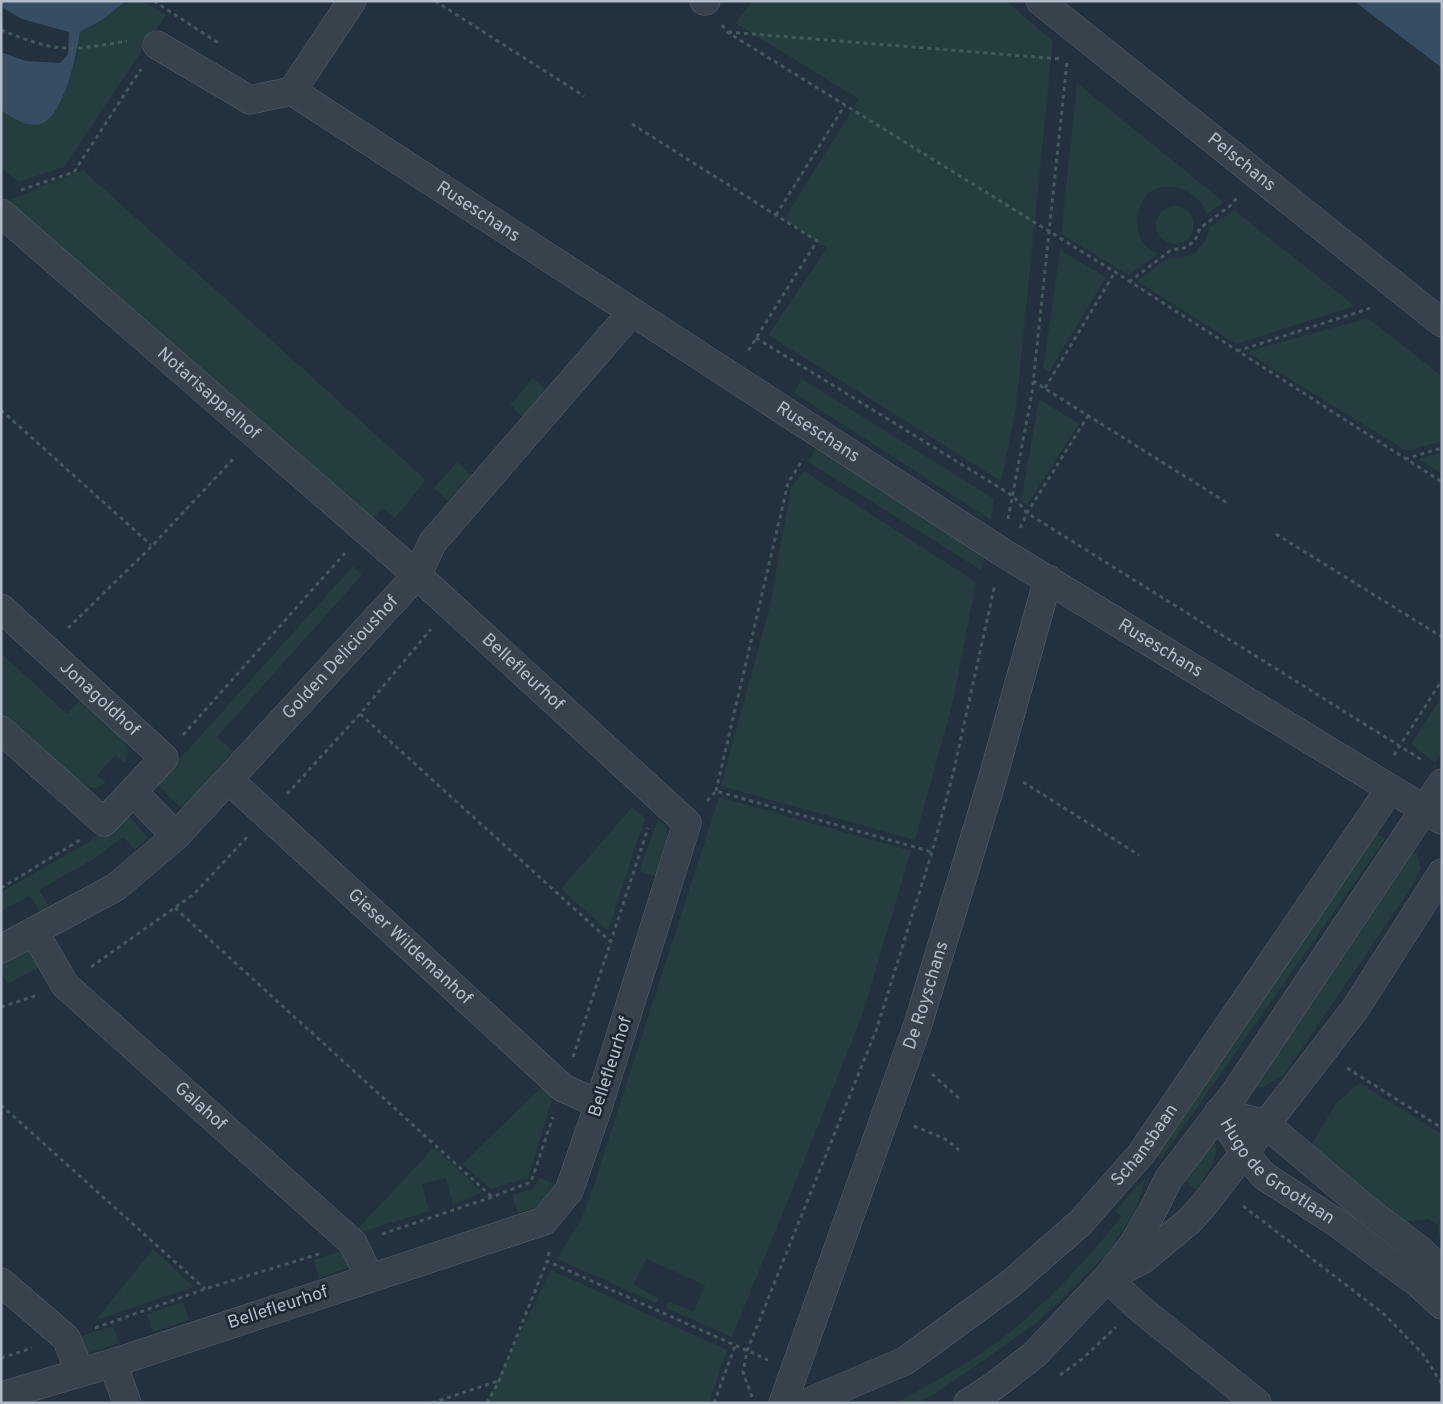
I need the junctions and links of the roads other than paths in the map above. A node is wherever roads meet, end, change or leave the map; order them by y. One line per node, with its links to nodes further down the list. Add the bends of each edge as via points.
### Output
1 (352, 1): 4 (street)
2 (1040, 1): 7 (street, Pelschans)
3 (157, 45): 4 (street, via 250,100)
4 (292, 91): 6 (street, Ruseschans)
5 (1, 213): 8 (street, Notarisappelhof)
6 (632, 312): 8 (street, Golden Delicioushof, via 433,542); 9 (street, Ruseschans)
7 (1442, 323)
8 (417, 574): 12 (street, Golden Delicioushof); 21 (street, Bellefleurhof, via 688,823)
9 (1048, 579): 14 (street, Ruseschans); 34 (street, De Royschans, via 993,777 918,1024)
10 (1, 608): 15 (street, Jonagoldhof, via 164,758)
11 (1, 730): 15 (street, via 104,822)
12 (228, 780): 17 (street, Golden Delicioushof); 21 (street, Gieser Wildemanhof, via 563,1088)
13 (1442, 784): 16 (street)
14 (1390, 790): 16 (street, Ruseschans); 35 (street, Schansbaan, via 1141,1154 1080,1223 1009,1285 905,1361)
15 (133, 792): 17 (street)
16 (1433, 815): 22 (street)
17 (176, 836): 19 (street, Golden Delicioushof, via 116,887)
18 (1442, 873): 23 (street, via 1355,1009)
19 (34, 931): 20 (street, Golden Delicioushof); 26 (street, Galahof, via 65,985 353,1243)
20 (1, 949)
21 (599, 1104): 26 (street, Bellefleurhof, via 570,1191 544,1221)
22 (1219, 1112): 23 (street, Hugo de Grootlaan); 24 (street, Hugo de Grootlaan); 27 (street, via 1169,1178 1134,1243)
23 (1266, 1124): 24 (street); 25 (street, Hugo de Grootlaan, via 1367,1210 1420,1250)
24 (1244, 1153): 27 (street, via 1188,1222 1142,1260); 29 (street, Hugo de Grootlaan, via 1264,1176 1337,1223)
25 (1442, 1272)
26 (370, 1278): 30 (street, Bellefleurhof)
27 (1107, 1278): 36 (street, via 1034,1355); 37 (street, via 1138,1307)
28 (1, 1282): 31 (street, via 66,1338)
29 (1442, 1305)
30 (113, 1363): 31 (street, Bellefleurhof); 33 (street)
31 (80, 1372): 32 (street, Bellefleurhof)
32 (1, 1396)
33 (127, 1403)
34 (783, 1403)
35 (806, 1403)
36 (968, 1403)
37 (1258, 1403)

